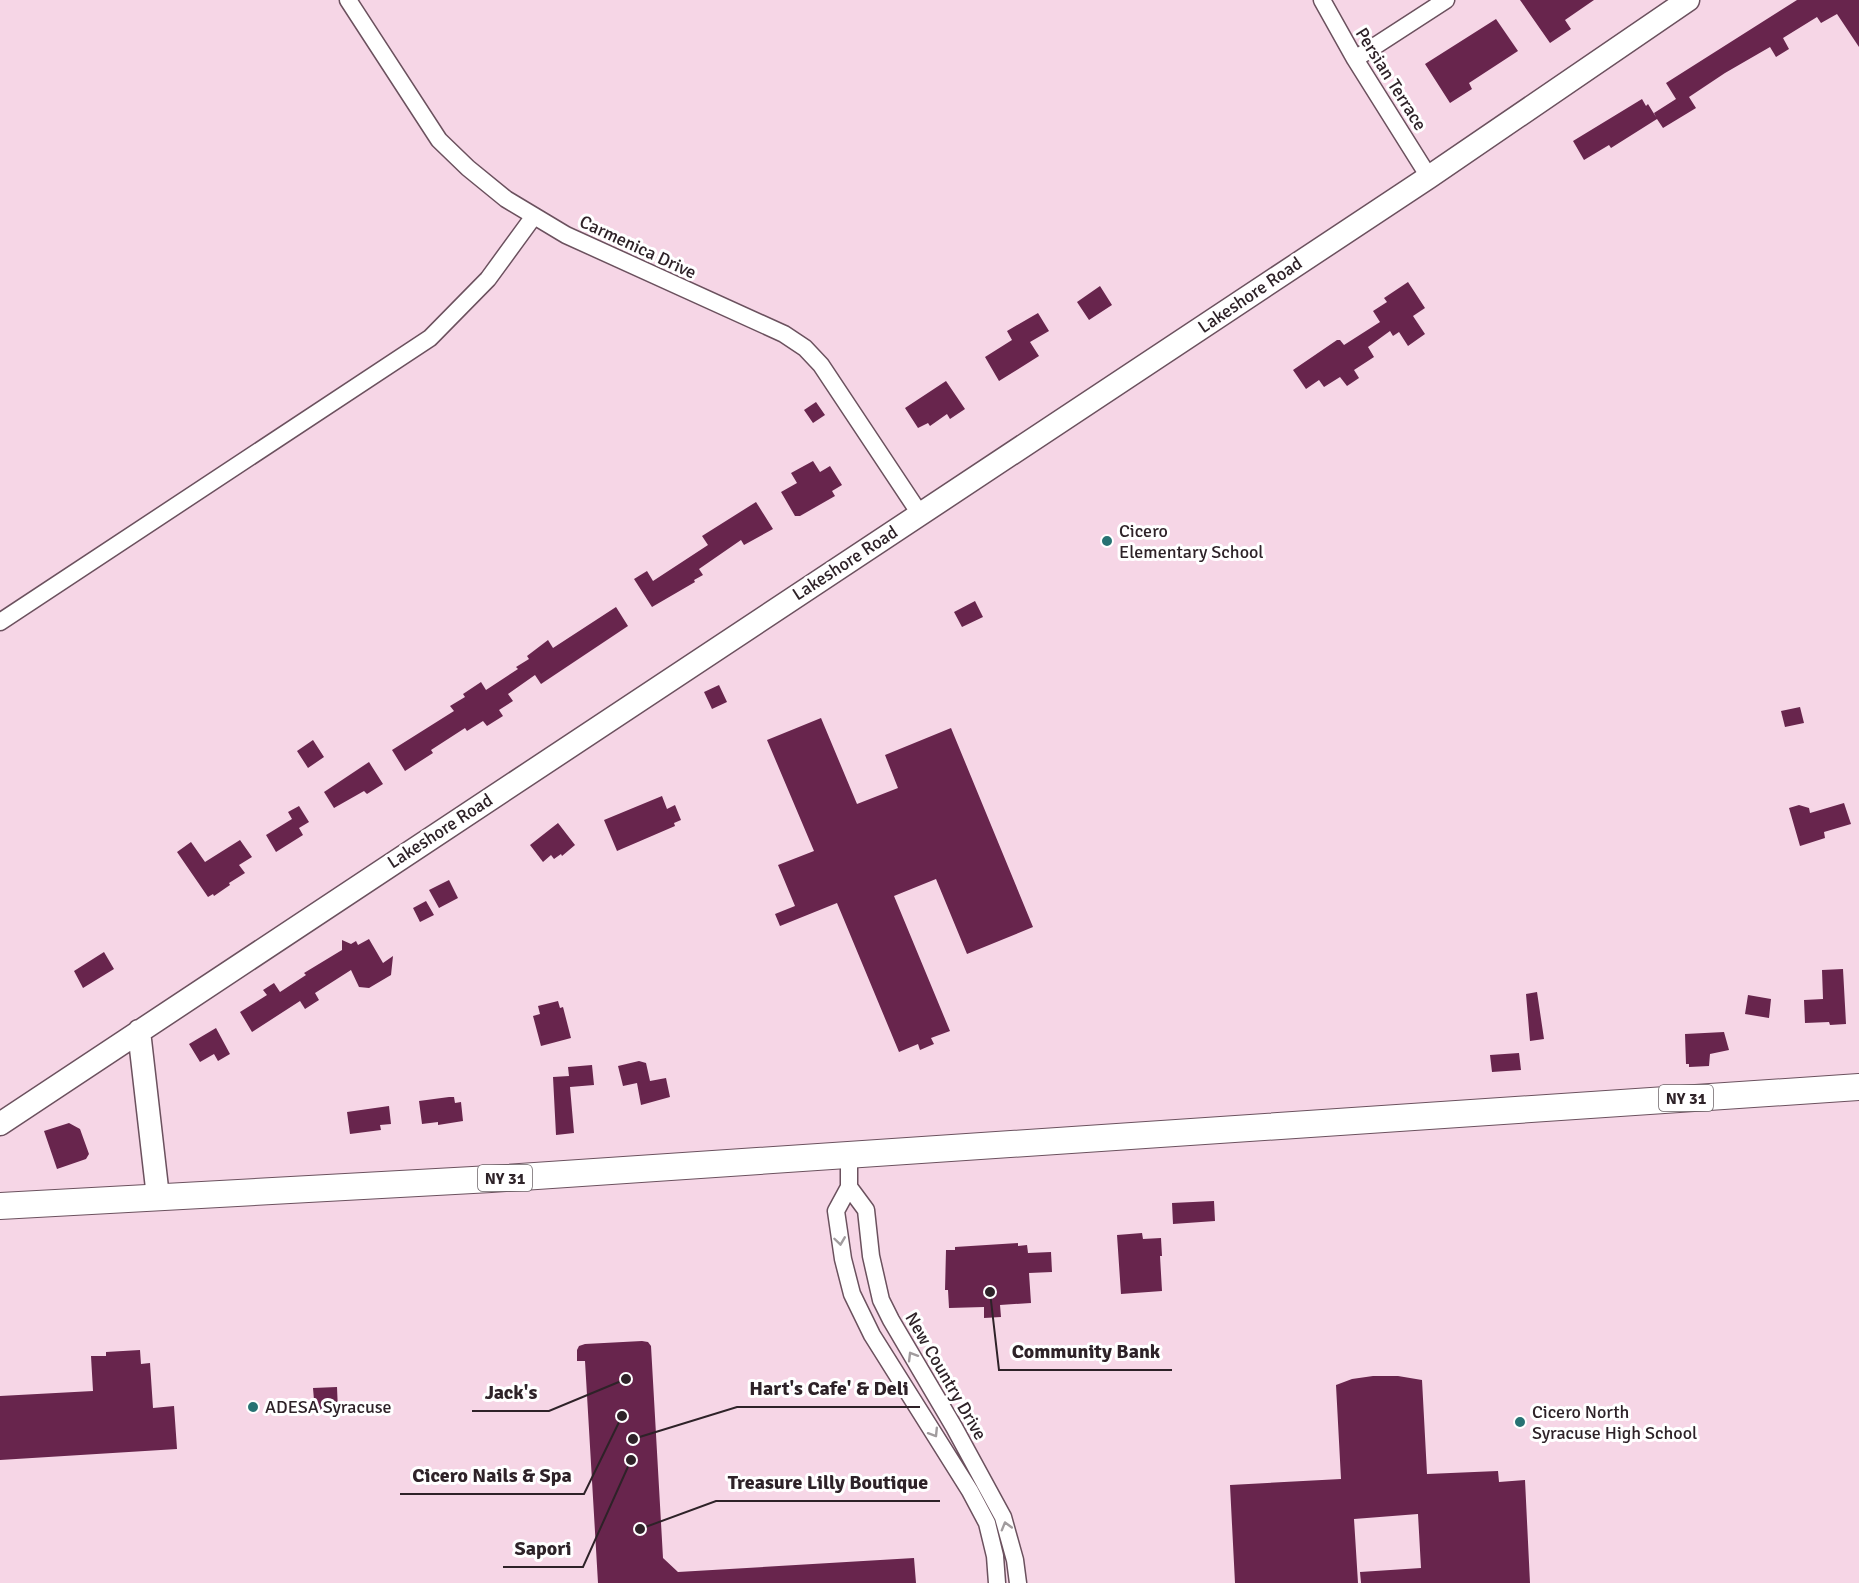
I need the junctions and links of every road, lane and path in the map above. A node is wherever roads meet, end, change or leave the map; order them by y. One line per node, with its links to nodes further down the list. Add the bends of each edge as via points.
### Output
1 (348, 0): 7 (street, Carmenica Drive, via 440,140 506,199)
2 (1322, 0): 5 (street, Persian Terrace)
3 (1446, 0): 5 (street)
4 (1688, 0): 6 (street, Lakeshore Road)
5 (1355, 58): 6 (street, Persian Terrace)
6 (1429, 177): 8 (street, Lakeshore Road)
7 (534, 216): 8 (street, Carmenica Drive, via 566,236 784,334 805,348 821,365); 9 (street, via 488,279 430,338)
8 (920, 514): 10 (street, Lakeshore Road)
9 (0, 622)
10 (139, 1030): 12 (street, Lakeshore Road); 15 (street)
11 (1859, 1087): 13 (main road, NY 31)
12 (0, 1124)
13 (849, 1155): 14 (street); 15 (main road, NY 31)
14 (849, 1186): 17 (street, one-way to 17, via 836,1211 852,1294 872,1335 987,1523 996,1556); 18 (street, New Country Drive, one-way to 14, via 1003,1517 881,1300 866,1210)
15 (158, 1197): 16 (main road, NY 31)
16 (0, 1206)
17 (997, 1583)
18 (1018, 1583)

